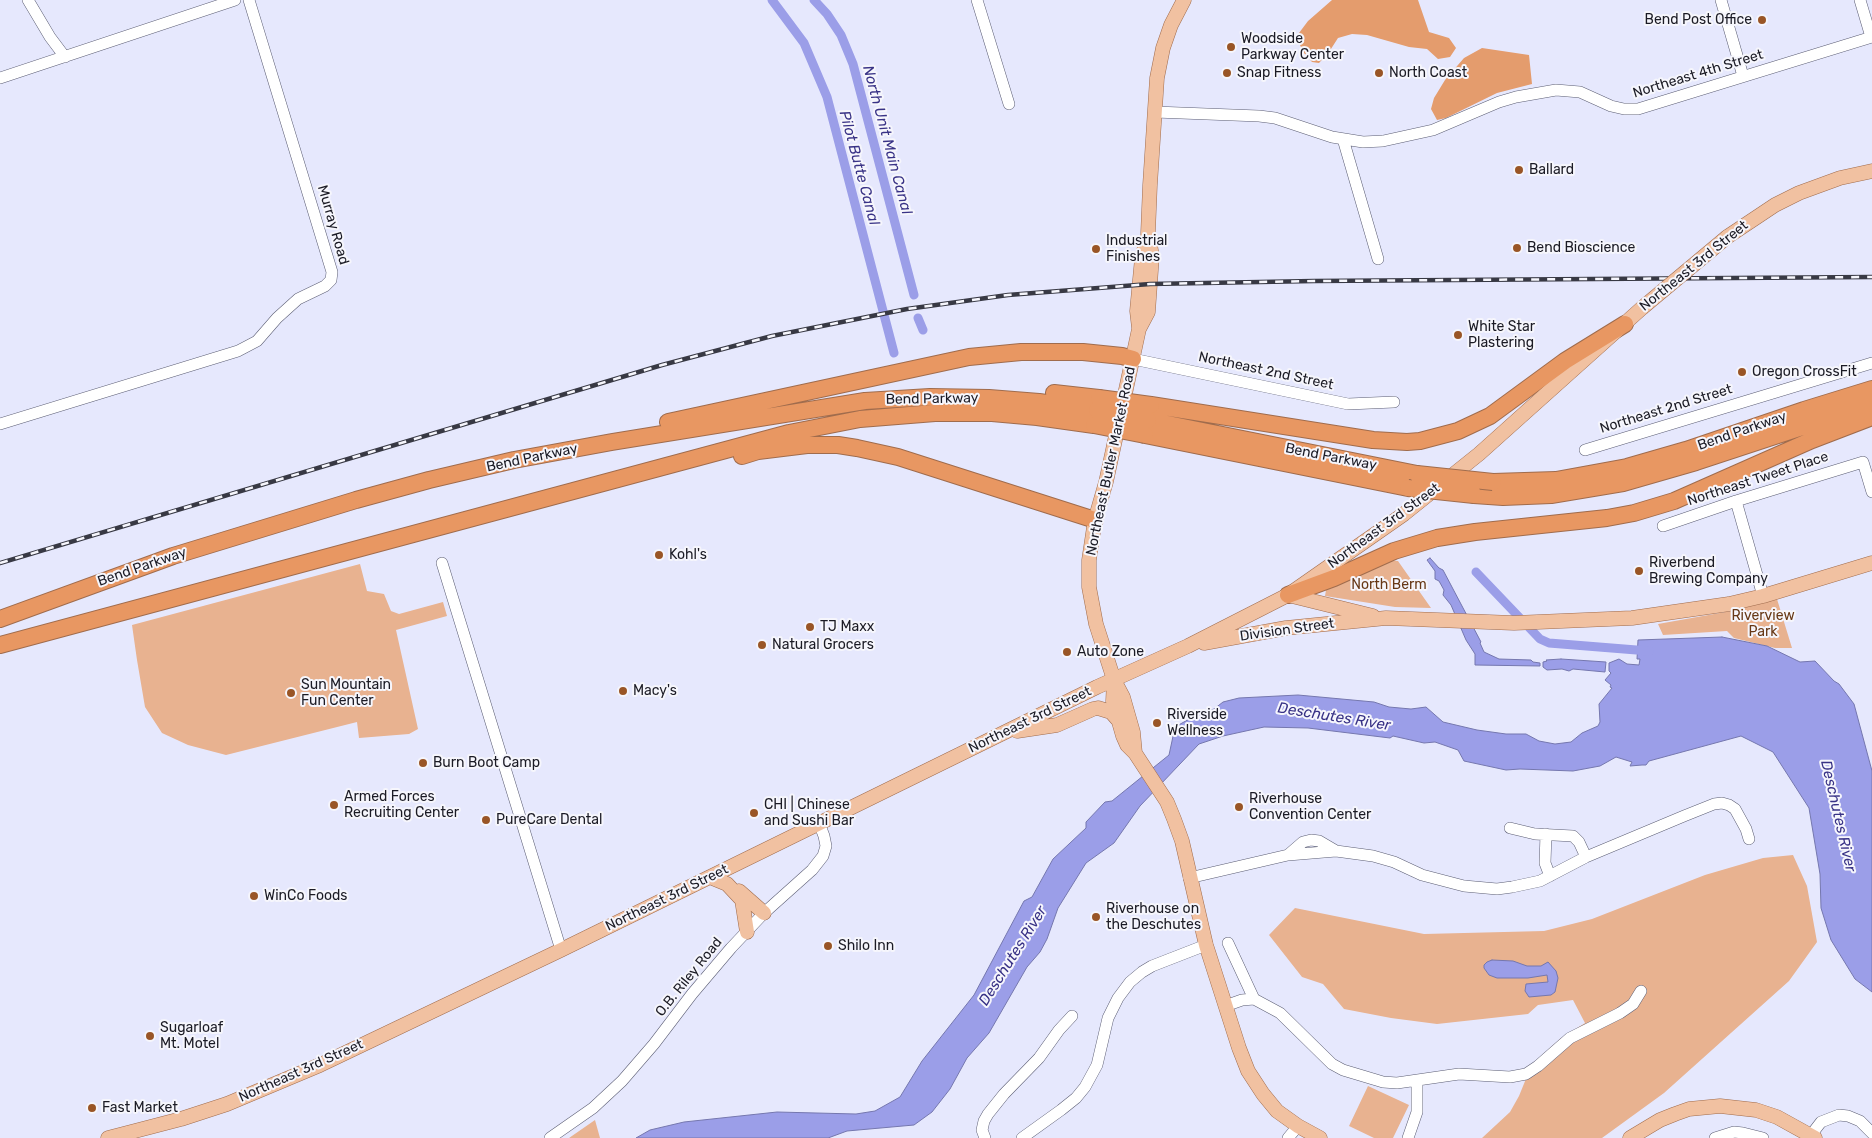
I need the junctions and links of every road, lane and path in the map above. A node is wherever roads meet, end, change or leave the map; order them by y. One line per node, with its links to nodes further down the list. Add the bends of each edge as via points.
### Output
1 (28, 0): 9 (street)
2 (235, 0): 9 (street)
3 (249, 0): 26 (street, Murray Road, via 332,272 331,280 298,299 258,341 238,351)
4 (977, 0): 12 (street)
5 (1184, 0): 13 (main road, Northeast Butler Market Road, via 1163,48)
6 (1721, 0): 10 (street)
7 (1860, 0): 8 (street)
8 (1872, 37): 10 (street, Northeast 4th Street)
9 (65, 57): 11 (street)
10 (1743, 76): 14 (street, Northeast 4th Street, via 1638,109 1612,106 1580,92 1556,90 1508,100 1456,122 1408,137 1363,142)
11 (0, 78)
12 (1009, 104)
13 (1155, 112): 14 (street, Northeast 4th Street, via 1275,118); 18 (main road, Northeast Butler Market Road, via 1148,233 1142,258 1139,329)
14 (1343, 139): 16 (street)
15 (1872, 171): 17 (main road, Northeast 3rd Street, bridge, via 1840,178 1775,205 1727,237)
16 (1378, 259)
17 (1625, 324): 25 (highway, via 1565,361 1490,416 1458,431 1420,441 1374,440); 38 (main road, Northeast 3rd Street, via 1479,454 1404,514)
18 (1133, 358): 21 (street, Northeast 2nd Street, via 1348,404); 28 (highway, via 1083,352 1021,352 969,357 597,437); 33 (main road, Northeast Butler Market Road)
19 (1872, 363): 27 (street, Northeast 2nd Street)
20 (1872, 389): 29 (highway, Bend Parkway, bridge, via 1627,467 1556,480)
21 (1394, 402)
22 (1872, 404): 29 (highway, Bend Parkway, bridge, via 1696,462 1594,489 1503,497 1474,495)
23 (1096, 411): 25 (highway, Bend Parkway, bridge); 25 (highway, bridge); 28 (highway, Bend Parkway, via 989,398 865,401); 31 (highway, Bend Parkway, via 1037,416 935,413 860,419 789,432)
24 (1872, 417): 38 (highway, via 1674,501 1606,518 1437,538)
25 (1148, 420): 29 (highway, Bend Parkway)
26 (0, 424)
27 (1584, 450)
28 (514, 460): 37 (highway, Bend Parkway, via 356,500 173,556)
29 (1413, 481)
30 (1872, 492): 32 (street, Northeast Tweet Place, via 1863,462)
31 (559, 493): 33 (highway, via 656,478 758,451 807,444 838,445 898,458); 43 (highway, Bend Parkway)
32 (1736, 501): 34 (street, Northeast Tweet Place); 39 (street)
33 (1095, 520): 45 (main road, Northeast Butler Market Road, via 1089,587 1096,624)
34 (1663, 526)
35 (1872, 563): 39 (main road, Division Street)
36 (442, 564): 62 (street)
37 (72, 592): 40 (highway); 42 (highway, Bend Parkway)
38 (1288, 595): 41 (main road, Division Street); 44 (main road, Northeast 3rd Street)
39 (1763, 596): 41 (main road, Division Street, via 1701,609 1590,621 1514,623)
40 (0, 610)
41 (1386, 618): 44 (main road, Division Street, via 1286,628)
42 (0, 619)
43 (0, 645)
44 (1188, 646): 45 (main road, Northeast 3rd Street)
45 (1114, 680): 46 (main road, via 1113,701); 47 (main road, Northeast 3rd Street); 48 (main road, via 1123,697)
46 (1118, 720): 47 (main road, via 1111,712 1098,708 1057,725); 48 (main road, via 1127,745)
47 (1004, 734): 49 (main road, Northeast 3rd Street)
48 (1135, 753): 56 (main road, via 1167,802 1182,842)
49 (819, 823): 55 (main road, Northeast 3rd Street); 58 (street, O.B. Riley Road, via 826,846 823,856)
50 (1510, 828): 51 (street)
51 (1546, 834): 53 (street, via 1573,836); 54 (street, via 1545,863)
52 (1749, 839): 53 (street, via 1735,809 1722,803)
53 (1586, 857): 54 (street)
54 (1550, 876): 56 (street, via 1528,885 1480,888 1422,875 1394,862 1364,854 1336,851 1288,855)
55 (710, 877): 57 (main road); 62 (main road, Northeast 3rd Street)
56 (1189, 878): 61 (main road)
57 (727, 884): 58 (main road); 59 (main road, via 742,900)
58 (764, 913): 59 (street, O.B. Riley Road)
59 (747, 932): 72 (street, O.B. Riley Road, via 622,1081 593,1108)
60 (1228, 943): 64 (street)
61 (1206, 945): 65 (main road); 74 (street, via 1152,966 1130,982 1108,1018 1097,1065 1085,1087 1076,1098)
62 (561, 950): 71 (main road, Northeast 3rd Street, via 320,1065 227,1104)
63 (1641, 991): 67 (street, via 1620,1013 1570,1038 1526,1074 1510,1077 1459,1074)
64 (1254, 999): 65 (street); 67 (street, via 1280,1013 1322,1056 1343,1070 1383,1082)
65 (1225, 1006): 68 (main road, via 1248,1071 1277,1111)
66 (1072, 1016): 73 (street, via 988,1114 982,1130)
67 (1417, 1081): 77 (street, via 1417,1112)
68 (1298, 1126): 75 (street); 76 (main road)
69 (1872, 1133): 70 (street, via 1860,1121 1839,1115 1821,1122)
70 (1813, 1137): 78 (main road, via 1777,1116 1738,1106 1720,1106 1689,1109 1660,1120)
71 (108, 1138)
72 (550, 1138)
73 (985, 1138)
74 (1022, 1138)
75 (1288, 1138)
76 (1320, 1138)
77 (1408, 1138)
78 (1630, 1138)
79 (1715, 1138): 80 (street, via 1743,1132)
80 (1763, 1138)

